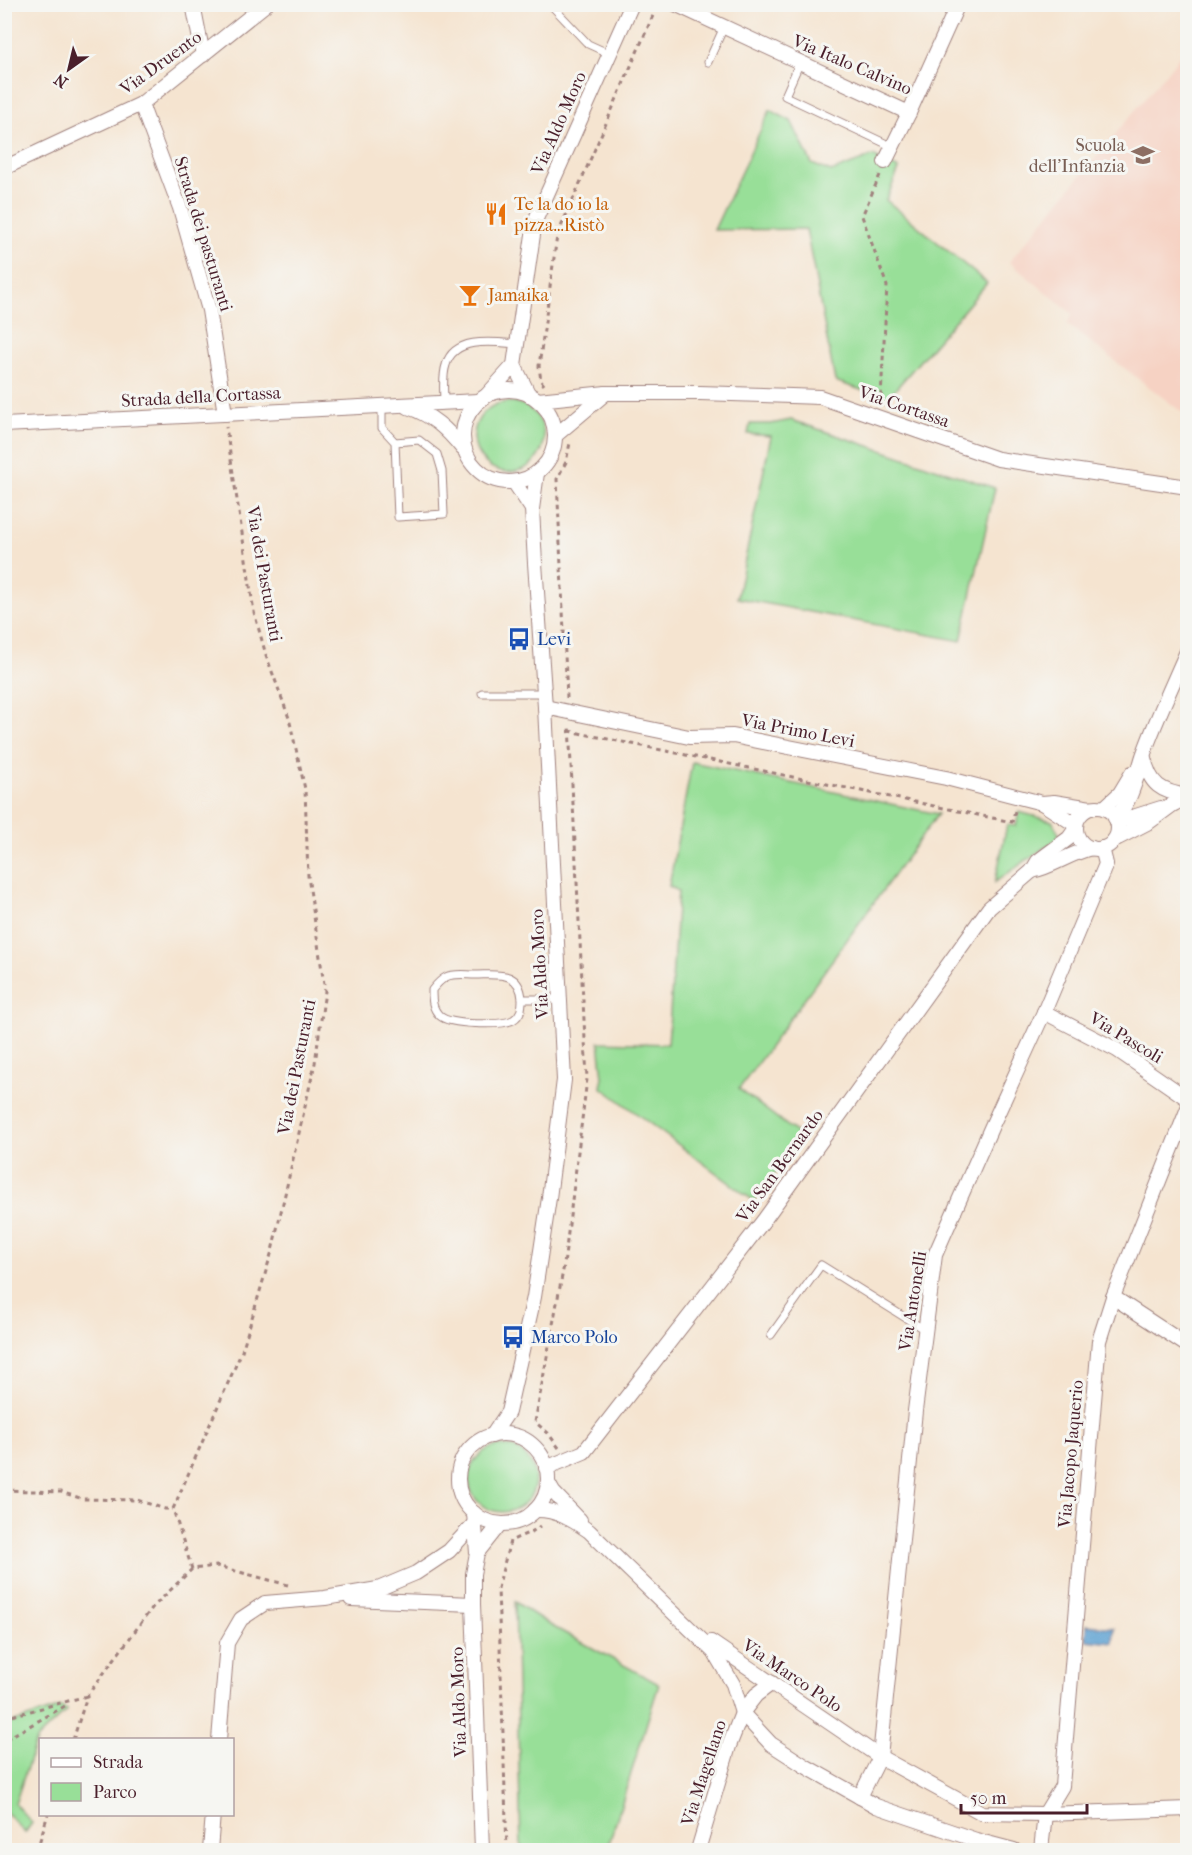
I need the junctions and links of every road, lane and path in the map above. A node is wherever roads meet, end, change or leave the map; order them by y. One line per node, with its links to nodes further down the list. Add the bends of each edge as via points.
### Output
1 (193, 4): 10 (street)
2 (266, 4): 10 (street, Via Druento)
3 (550, 4): 9 (lane, via 588,44)
4 (632, 4): 9 (street, Via Aldo Moro)
5 (658, 4): 24 (path, via 557,236 539,366 541,381)
6 (675, 4): 8 (street, Via Italo Calvino)
7 (958, 4): 14 (street, Via Italo Calvino)
8 (724, 27): 11 (lane); 12 (street, Via Italo Calvino)
9 (610, 54): 18 (street, Via Aldo Moro, via 535,221)
10 (203, 55): 13 (street, Via Druento)
11 (708, 62)
12 (800, 62): 14 (street, Via Italo Calvino); 15 (lane, via 785,96)
13 (141, 104): 17 (street, Via Druento); 28 (street, Strada dei pasturanti, via 180,208 209,310)
14 (909, 112): 15 (street)
15 (893, 147): 16 (street)
16 (885, 162): 21 (path, via 862,216 887,286)
17 (4, 168)
18 (516, 344): 19 (street, Via Aldo Moro); 25 (lane, via 483,342 452,353 446,364)
19 (513, 365): 22 (street); 23 (street)
20 (606, 393): 24 (street, Via Cortassa); 30 (street); 35 (street, Via Cortassa, via 820,397 998,459)
21 (881, 397)
22 (483, 398): 23 (street, via 509,390); 25 (street, Strada della Cortassa); 32 (street, via 469,411 464,424)
23 (534, 398): 24 (street, Via Cortassa); 30 (street, via 550,417)
24 (556, 398)
25 (444, 403): 26 (street, Strada della Cortassa)
26 (400, 405): 27 (street, Strada della Cortassa); 32 (street, via 438,422)
27 (382, 406): 28 (street, Strada della Cortassa); 31 (lane, via 382,428)
28 (225, 414): 29 (street, Strada della Cortassa); 66 (path, Via dei Pasturanti, via 254,612 290,718 305,789 308,876 325,991 315,1063 272,1251 242,1351)
29 (4, 425)
30 (555, 436): 33 (street, via 548,461)
31 (395, 442): 31 (lane, via 398,517 444,514 437,454 418,440)
32 (465, 451): 34 (street, via 472,465 484,475)
33 (537, 473): 34 (street); 36 (street, Via Aldo Moro)
34 (514, 482): 36 (street, Via Aldo Moro)
35 (1188, 487)
36 (532, 509): 39 (street, Via Aldo Moro)
37 (1188, 648): 41 (street)
38 (482, 693): 39 (lane)
39 (544, 700): 42 (street, Via Primo Levi, via 689,737 733,736 946,778); 52 (street, Via Aldo Moro)
40 (569, 731): 42 (path, via 1012,822)
41 (1143, 756): 43 (street, via 1156,785); 46 (street, via 1120,793); 47 (street, via 1136,784)
42 (1018, 797): 44 (street, Via Primo Levi)
43 (1188, 797): 45 (street)
44 (1042, 803): 46 (street, Via Primo Levi); 48 (street, Via Primo Levi)
45 (1172, 805): 47 (street); 49 (street, Via San Bernardo, via 1149,822)
46 (1098, 808): 47 (street); 48 (street, via 1082,813)
47 (1116, 820): 49 (street, via 1117,834)
48 (1076, 826): 49 (street, via 1079,838); 50 (street, Via San Bernardo, via 1069,838 1038,861)
49 (1102, 845): 50 (street, Via San Bernardo, via 1076,851 1047,868); 53 (street, Via Antonelli, via 1106,864)
50 (1032, 871): 63 (street, Via San Bernardo, via 989,908 764,1220 584,1452)
51 (522, 999): 51 (lane, via 521,988 505,975 449,975 432,990 432,1004 440,1016 454,1023 504,1023 515,1019 522,1010); 52 (lane)
52 (560, 999): 60 (street, Via Aldo Moro, via 564,1080 534,1297)
53 (1044, 1012): 54 (street, Via Pascoli, via 1117,1050); 57 (street, Via Antonelli, via 935,1256)
54 (1188, 1099)
55 (1188, 1108): 56 (street, Via Jacopo Jaquerio)
56 (1113, 1297): 59 (street); 89 (street, Via Jacopo Jaquerio, via 1099,1341 1062,1786)
57 (926, 1330): 58 (lane, via 821,1265); 86 (street, Via Antonelli)
58 (771, 1335)
59 (1188, 1346)
60 (508, 1412): 61 (street, Via Aldo Moro); 62 (street)
61 (492, 1436): 62 (street); 69 (street, via 468,1450 461,1462 459,1490)
62 (519, 1438): 63 (street, via 540,1455)
63 (546, 1468): 64 (street)
64 (548, 1483): 67 (street); 71 (street, Via Marco Polo)
65 (4, 1490): 66 (path, via 61,1492 83,1499 137,1500)
66 (173, 1509): 73 (path)
67 (535, 1510): 68 (street, Via Marco Polo); 70 (street, via 513,1523)
68 (553, 1512): 71 (street, Via Marco Polo); 95 (path, via 533,1532 510,1540 498,1588)
69 (474, 1519): 70 (street); 72 (street, Via Aldo Moro); 75 (street, via 449,1551 416,1573 378,1589)
70 (500, 1524): 72 (street)
71 (589, 1531): 77 (street, Via Marco Polo)
72 (477, 1553): 76 (street, Via Aldo Moro)
73 (192, 1569): 74 (path, via 217,1566); 79 (path, via 152,1608)
74 (296, 1588)
75 (325, 1598): 76 (street); 84 (street, via 265,1603 241,1619 227,1643)
76 (473, 1604): 94 (street, Via Aldo Moro)
77 (685, 1624): 78 (street, Via Marco Polo); 81 (street, Via Marco Polo, via 714,1652 734,1684)
78 (772, 1683): 81 (street, Via Magellano); 86 (street, Via Marco Polo)
79 (87, 1696): 80 (path); 83 (path)
80 (68, 1701): 82 (path); 85 (path)
81 (742, 1713): 87 (street, Via Marco Polo, via 771,1744); 96 (street, Via Magellano)
82 (4, 1718)
83 (74, 1738)
84 (219, 1738)
85 (6, 1739)
86 (880, 1757): 87 (street); 89 (street, Via Marco Polo, via 982,1813)
87 (860, 1797): 97 (street, Via Marco Polo, via 876,1806)
88 (1188, 1809): 89 (street, Via Marco Polo)
89 (1045, 1814): 98 (street)
90 (48, 1816): 92 (path)
91 (213, 1816): 93 (street)
92 (37, 1851)
93 (210, 1851)
94 (482, 1851)
95 (507, 1851)
96 (698, 1851)
97 (1014, 1851)
98 (1041, 1851)

